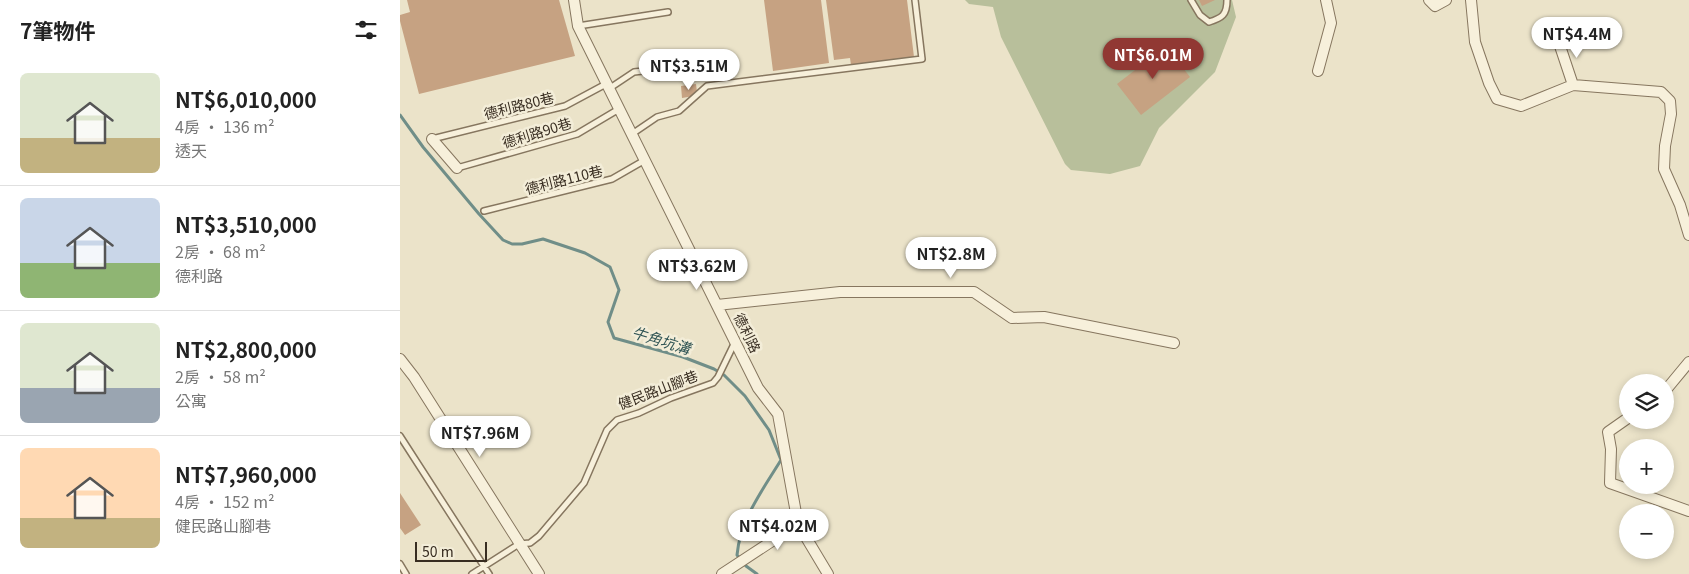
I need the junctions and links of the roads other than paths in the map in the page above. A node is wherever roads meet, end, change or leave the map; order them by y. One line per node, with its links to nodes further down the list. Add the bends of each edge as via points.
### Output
1 (574, 0): 10 (street, 德利路)
2 (915, 0): 17 (lane, via 922,59 707,86 679,111 657,117)
3 (1192, 0): 4 (lane, via 1200,15 1209,22 1221,18 1227,9)
4 (1227, 0)
5 (1326, 0): 13 (street, via 1331,23)
6 (1429, 0): 7 (street, via 1435,6)
7 (1446, 0)
8 (1470, 0): 14 (street, via 1474,42 1497,98 1521,106)
9 (668, 12): 10 (lane)
10 (578, 26): 15 (street, 德利路)
11 (1558, 40): 14 (street)
12 (669, 68): 15 (lane, 德利路80巷, via 634,72)
13 (1318, 72)
14 (1573, 85): 22 (street, via 1661,92 1670,101 1664,169)
15 (607, 87): 16 (street, 德利路); 18 (lane, 德利路80巷, via 565,106)
16 (620, 109): 17 (street, 德利路); 20 (lane, 德利路90巷, via 577,134)
17 (632, 134): 19 (street, 德利路)
18 (432, 139): 20 (street)
19 (646, 160): 21 (lane, 德利路110巷, via 612,179); 23 (street, 德利路)
20 (457, 168)
21 (484, 211)
22 (1689, 234)
23 (717, 304): 24 (street, 德利路); 25 (street, via 840,292 974,292 1012,318 1044,317)
24 (736, 341): 32 (street, 德利路, via 758,388 778,414); 33 (lane, 健民路山腳巷, via 713,384 617,420 607,430 584,483 539,536 530,543)
25 (1174, 343)
26 (400, 358): 33 (street)
27 (1689, 362): 28 (street)
28 (1674, 380)
29 (1619, 424): 31 (street, via 1608,432 1610,483)
30 (400, 436): 35 (lane)
31 (1689, 511)
32 (798, 524): 40 (street); 41 (street, 德利路)
33 (519, 544): 35 (lane, 健民路山腳巷); 39 (street)
34 (400, 564): 36 (lane)
35 (484, 566): 37 (lane, 健民路山腳巷); 38 (lane)
36 (406, 574)
37 (472, 574)
38 (489, 574)
39 (539, 574)
40 (722, 574)
41 (828, 574)

